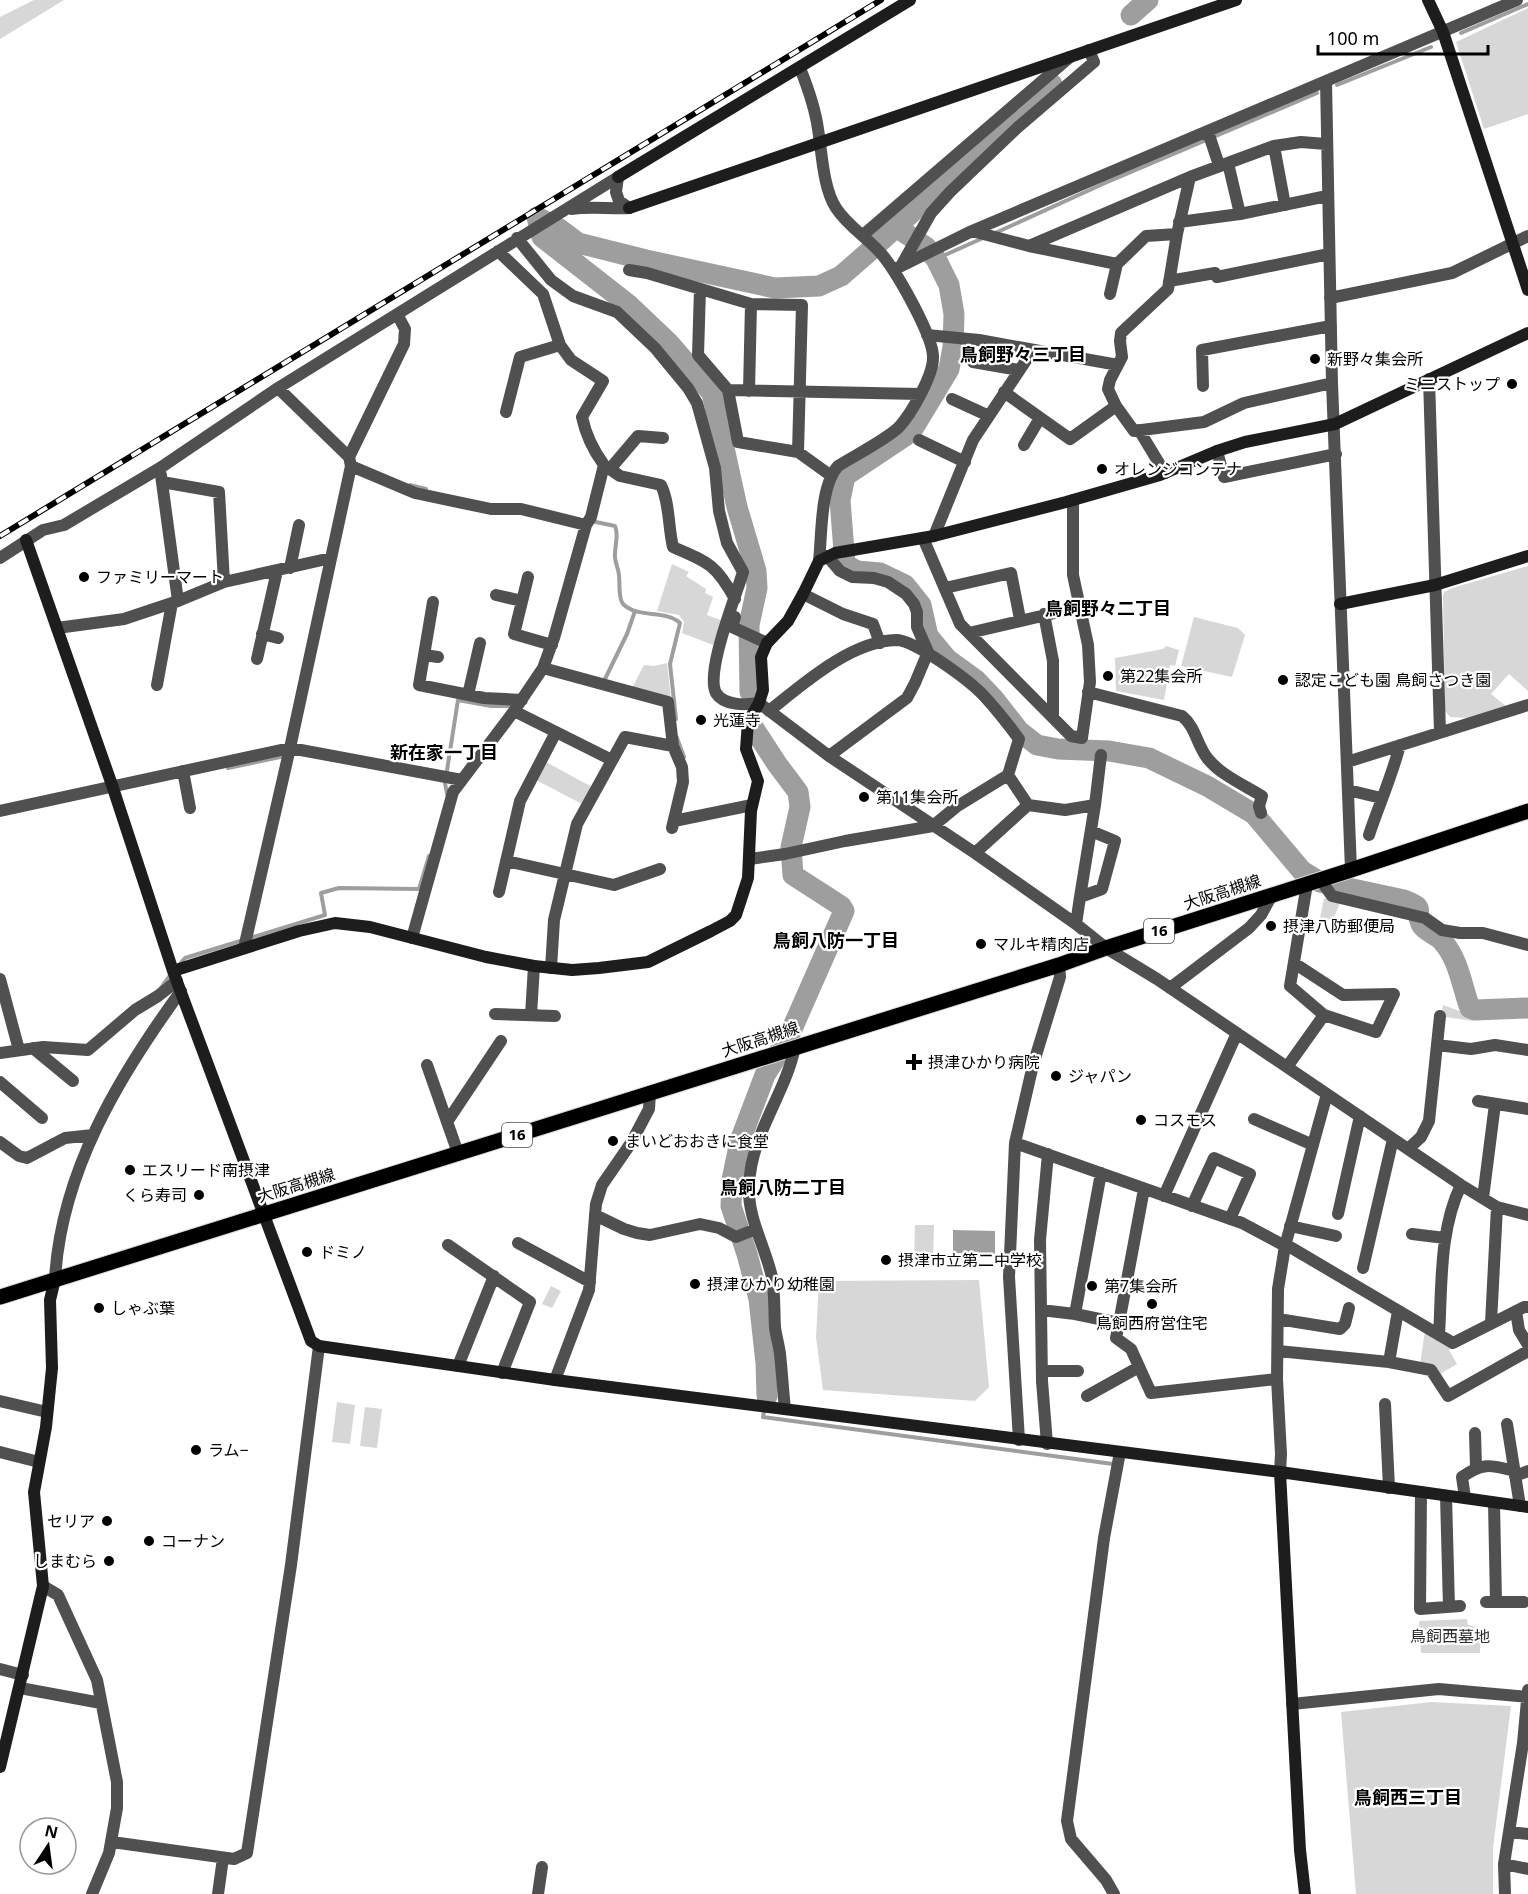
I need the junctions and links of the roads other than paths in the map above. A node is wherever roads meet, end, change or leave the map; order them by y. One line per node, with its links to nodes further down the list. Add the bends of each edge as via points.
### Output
1 (910, 0): 8 (street)
2 (1236, 0): 6 (street)
3 (1428, 0): 5 (street)
4 (1517, 0): 5 (street)
5 (1443, 32): 9 (street); 27 (street)
6 (1089, 50): 7 (street); 32 (street, via 1094,62 950,192)
7 (1071, 56): 11 (street); 26 (street)
8 (800, 68): 11 (street, via 811,94); 15 (street)
9 (1326, 81): 10 (street); 12 (street)
10 (1208, 132): 14 (street); 23 (street)
11 (820, 144): 19 (street); 26 (street, via 828,191 836,208)
12 (1326, 144): 13 (street); 17 (street)
13 (1274, 146): 14 (street); 18 (street)
14 (1223, 164): 16 (street); 21 (street)
15 (618, 177): 19 (street, via 619,201); 20 (street)
16 (1190, 177): 22 (street); 28 (street)
17 (1327, 196): 18 (street); 30 (street)
18 (1285, 205): 21 (street)
19 (629, 208): 20 (street, via 585,207)
20 (564, 211): 25 (street)
21 (1240, 214): 22 (street)
22 (1178, 228): 31 (street, via 1146,236); 34 (street)
23 (982, 234): 28 (street); 32 (street, via 944,245)
24 (1528, 236): 27 (street)
25 (517, 238): 29 (street); 95 (street, via 551,280 573,296 618,312 688,388 697,403 715,468 727,543 743,572)
26 (865, 238): 32 (street)
27 (1513, 243): 36 (street); 38 (street, via 1452,273)
28 (1029, 246): 31 (street)
29 (498, 251): 40 (street); 44 (street, via 543,294)
30 (1329, 254): 34 (street, via 1217,277 1215,273); 38 (street)
31 (1117, 264): 37 (street)
32 (897, 268): 43 (street)
33 (629, 270): 35 (street)
34 (1169, 281): 47 (street, via 1168,289 1121,333 1122,357)
35 (700, 289): 39 (street); 53 (street, via 698,355)
36 (1528, 290)
37 (1110, 294)
38 (1330, 298): 41 (street)
39 (751, 304): 54 (street); 56 (street, via 802,306)
40 (397, 314): 52 (street); 71 (street, via 405,329 404,344)
41 (1331, 327): 50 (street); 51 (street, via 1202,350)
42 (1528, 333): 49 (street)
43 (927, 335): 45 (street); 57 (street, via 934,359)
44 (560, 345): 60 (street, via 520,357); 73 (street, via 571,360 603,381 582,417 593,450)
45 (1033, 350): 47 (street); 48 (street)
46 (973, 362): 48 (street)
47 (1118, 365): 59 (street, via 1108,389)
48 (1019, 370): 55 (street)
49 (1429, 380): 63 (street); 91 (street)
50 (1332, 383): 63 (street); 64 (street, via 1244,403 1204,422)
51 (1203, 386)
52 (278, 388): 71 (street); 74 (street)
53 (728, 390): 54 (street); 69 (street, via 738,442)
54 (749, 391): 56 (street)
55 (1004, 392): 61 (street); 62 (street)
56 (801, 393): 57 (street); 69 (street)
57 (920, 394): 76 (street, via 898,428)
58 (952, 399): 61 (street)
59 (1116, 406): 62 (street, via 1070,439); 64 (street, via 1134,431)
60 (506, 412)
61 (988, 416): 72 (street)
62 (1040, 418): 67 (street)
63 (1335, 424): 68 (street); 70 (street)
64 (1139, 430): 75 (street)
65 (663, 438): 73 (street, via 638,436)
66 (919, 440): 72 (street)
67 (1024, 445)
68 (1217, 451): 70 (street, via 1224,477); 75 (street)
69 (798, 452): 76 (street)
70 (1336, 454): 99 (street)
71 (350, 461): 79 (street, via 415,493); 86 (street)
72 (964, 462): 81 (street)
73 (607, 467): 79 (street); 95 (street, via 620,476 661,485 666,495 673,547 707,561)
74 (160, 468): 77 (street); 82 (street, via 64,525 43,530)
75 (1165, 473): 78 (street)
76 (830, 475): 84 (street, via 826,488)
77 (162, 482): 90 (street, via 219,492); 97 (street)
78 (1073, 500): 81 (street); 100 (street, via 1073,575)
79 (588, 522): 110 (street)
80 (300, 525): 87 (street)
81 (929, 537): 84 (street); 92 (street)
82 (26, 540): 85 (street); 103 (street)
83 (1528, 556): 91 (street)
84 (827, 557): 93 (street); 111 (street, via 852,577 881,580 906,594 914,604 917,627)
85 (0, 558)
86 (331, 558): 87 (street); 128 (street)
87 (290, 568): 88 (street)
88 (277, 571): 90 (street); 105 (street)
89 (528, 577): 96 (street)
90 (224, 582): 97 (street)
91 (1435, 585): 99 (street); 125 (street)
92 (945, 588): 102 (street, via 1011,573); 104 (street, via 960,624)
93 (804, 594): 108 (street, via 788,621); 109 (street, via 873,624)
94 (496, 595): 96 (street)
95 (736, 595): 108 (street, via 742,597 732,627); 121 (street, via 714,658 716,694 739,705)
96 (522, 601): 110 (street, via 514,634)
97 (175, 602): 103 (street, via 124,619); 116 (street)
98 (434, 602): 112 (street)
99 (1340, 604): 132 (street)
100 (1080, 607): 101 (street); 117 (street, via 1088,645)
101 (1044, 614): 102 (street); 123 (street, via 1053,661)
102 (1020, 619): 104 (street)
103 (57, 628): 136 (street)
104 (969, 633): 123 (street)
105 (262, 634): 106 (street); 114 (street)
106 (278, 638)
107 (480, 643): 118 (street)
108 (767, 643): 121 (street, via 761,657)
109 (880, 643): 111 (street, via 898,640); 121 (street, via 850,653)
110 (552, 645): 115 (street)
111 (928, 652): 130 (street, via 907,698); 134 (street, via 982,694 1020,739)
112 (424, 655): 113 (street); 118 (street, via 419,685)
113 (438, 657)
114 (257, 659)
115 (543, 668): 119 (street); 127 (street, via 668,702)
116 (157, 685)
117 (1088, 692): 123 (street, via 1082,738 1071,736); 145 (street, via 1182,716 1189,721 1206,758 1262,796)
118 (468, 695): 119 (street)
119 (522, 700): 122 (street)
120 (1528, 705): 125 (street)
121 (764, 707): 130 (street); 140 (street, via 748,722 746,749 758,781)
122 (514, 711): 124 (street); 135 (street)
123 (1053, 717)
124 (556, 732): 131 (street); 151 (street, via 520,801)
125 (1440, 732): 126 (street)
126 (1400, 745): 132 (street); 138 (street)
127 (673, 746): 131 (street, via 625,737); 140 (street, via 682,767 683,782 673,824)
128 (289, 754): 133 (street); 135 (street); 161 (street)
129 (1101, 755): 141 (street)
130 (829, 756): 146 (street)
131 (612, 760): 154 (street, via 577,824)
132 (1347, 762): 137 (street)
133 (183, 771): 136 (street); 142 (street)
134 (1008, 775): 139 (street); 146 (street)
135 (452, 778): 160 (street, via 453,792)
136 (112, 785): 143 (street); 169 (street)
137 (1348, 790): 138 (street); 153 (street)
138 (1382, 798): 148 (street)
139 (1028, 805): 141 (street, via 1065,810); 149 (street)
140 (753, 806): 150 (street)
141 (1095, 806): 147 (street)
142 (190, 808)
143 (0, 811)
144 (1528, 811): 153 (main road, 大阪高槻線 / 16)
145 (1261, 813)
146 (933, 826): 149 (street); 150 (street)
147 (1091, 831): 158 (street); 158 (street, via 1115,841 1102,889)
148 (1369, 835)
149 (975, 854): 159 (street)
150 (750, 859): 167 (street, via 748,878 736,915 730,921 648,962 572,970)
151 (506, 861): 154 (street); 156 (street)
152 (660, 869): 154 (street, via 614,885)
153 (1351, 870): 155 (main road, 大阪高槻線 / 16)
154 (565, 874): 167 (street, via 554,920)
155 (1314, 882): 157 (main road, 大阪高槻線 / 16); 162 (street, via 1332,896 1420,917 1442,930 1483,933); 164 (street)
156 (499, 892)
157 (1272, 894): 163 (main road, 大阪高槻線 / 16); 170 (street, via 1249,928)
158 (1080, 897): 159 (street)
159 (1076, 924): 163 (street)
160 (412, 938): 161 (street, via 335,923); 166 (street)
161 (245, 942): 169 (street)
162 (1528, 945)
163 (1106, 948): 165 (main road, 大阪高槻線 / 16); 170 (street)
164 (1294, 963): 174 (street, via 1290,986); 174 (street, via 1343,995 1395,994 1377,1032)
165 (1059, 965): 181 (main road, 大阪高槻線 / 16); 201 (street, via 1060,977)
166 (534, 966): 167 (street); 173 (street)
167 (551, 968)
168 (0, 979): 171 (street)
169 (177, 981): 180 (street, via 88,1050); 198 (street); 213 (street)
170 (1170, 988): 177 (street)
171 (3, 1002): 182 (street)
172 (495, 1014): 173 (street)
173 (531, 1015): 175 (street)
174 (1324, 1015): 186 (street)
175 (555, 1016)
176 (1440, 1016): 179 (street)
177 (1237, 1033): 186 (street); 209 (street)
178 (501, 1041): 197 (street)
179 (1437, 1045): 183 (street, via 1472,1049 1495,1045); 203 (street, via 1429,1121 1421,1137)
180 (33, 1048): 182 (street); 187 (street)
181 (792, 1048): 189 (main road, 大阪高槻線 / 16); 219 (street, via 790,1068 754,1149 748,1184)
182 (19, 1050): 184 (street)
183 (1528, 1050)
184 (0, 1053)
185 (428, 1065): 197 (street)
186 (1287, 1067): 190 (street)
187 (73, 1081)
188 (0, 1082): 195 (street)
189 (650, 1093): 204 (main road, 大阪高槻線 / 16); 215 (street, via 650,1109 602,1185)
190 (1327, 1094): 194 (street); 202 (street)
191 (1478, 1101): 192 (street)
192 (1494, 1104): 193 (street); 210 (street)
193 (1528, 1109)
194 (1360, 1116): 199 (street); 214 (street)
195 (42, 1118)
196 (1254, 1119): 202 (street)
197 (447, 1122): 204 (street)
198 (93, 1135): 200 (street, via 65,1138 27,1158); 228 (street, via 65,1212)
199 (1393, 1139): 203 (street); 226 (street)
200 (0, 1142)
201 (1015, 1143): 205 (street); 259 (street, via 1010,1306)
202 (1312, 1145): 218 (street)
203 (1408, 1149): 207 (street)
204 (458, 1153): 213 (main road, 大阪高槻線 / 16)
205 (1048, 1154): 206 (street); 233 (street, via 1040,1240)
206 (1101, 1173): 208 (street); 235 (street)
207 (1461, 1185): 210 (street); 222 (street)
208 (1144, 1190): 209 (street); 237 (street)
209 (1164, 1196): 211 (street)
210 (1483, 1198): 212 (street)
211 (1192, 1206): 217 (street); 217 (street, via 1214,1158 1250,1174)
212 (1497, 1207): 216 (street); 238 (street)
213 (264, 1214): 228 (main road, 大阪高槻線 / 16); 241 (street, via 311,1341)
214 (1338, 1214)
215 (595, 1215): 219 (street, via 624,1229 650,1234 700,1224 736,1237); 229 (street)
216 (1528, 1215)
217 (1230, 1219): 225 (street)
218 (1290, 1226): 221 (street); 225 (street)
219 (756, 1230): 255 (street, via 773,1285)
220 (1413, 1234): 222 (street)
221 (1336, 1236)
222 (1446, 1238): 239 (street)
223 (518, 1243): 229 (street)
224 (448, 1245): 227 (street)
225 (1285, 1245): 234 (street); 236 (street)
226 (1363, 1268)
227 (494, 1276): 245 (street); 249 (street, via 530,1302)
228 (55, 1279): 230 (main road, 大阪高槻線 / 16); 256 (street, via 50,1300 52,1368)
229 (590, 1282): 251 (street)
230 (0, 1297)
231 (1349, 1308): 236 (street, via 1340,1329)
232 (1522, 1309): 238 (street); 240 (street, via 1519,1330)
233 (1041, 1310): 235 (street); 247 (street)
234 (1398, 1311): 239 (street); 244 (street)
235 (1075, 1314): 237 (street)
236 (1278, 1319): 242 (street)
237 (1119, 1323): 246 (street, via 1116,1338 1131,1349)
238 (1491, 1323): 239 (street, via 1453,1343)
239 (1439, 1335)
240 (1528, 1345)
241 (319, 1346): 245 (street); 286 (street, via 291,1565 247,1853 234,1859)
242 (1278, 1351): 244 (street); 250 (street)
243 (1528, 1351): 244 (street, via 1448,1396 1431,1370)
244 (1389, 1362)
245 (458, 1366): 249 (street)
246 (1140, 1368): 250 (street, via 1151,1393); 252 (street)
247 (1042, 1371): 248 (street); 260 (street)
248 (1078, 1371)
249 (502, 1372): 251 (street)
250 (1277, 1379): 266 (street)
251 (555, 1380): 255 (street)
252 (1087, 1395)
253 (0, 1401): 256 (street)
254 (1385, 1404): 268 (street, via 1381,1429)
255 (784, 1409): 259 (street)
256 (47, 1412): 263 (street)
257 (1507, 1424): 267 (street)
258 (1475, 1432): 264 (street)
259 (1019, 1440): 260 (street)
260 (1047, 1444): 262 (street)
261 (0, 1452): 263 (street)
262 (1120, 1452): 266 (street); 293 (street, via 1104,1538 1067,1821 1071,1839)
263 (39, 1462): 274 (street, via 34,1508)
264 (1476, 1467): 267 (street, via 1488,1465); 271 (street, via 1462,1476)
265 (1528, 1471): 267 (street)
266 (1280, 1472): 268 (street); 281 (street)
267 (1515, 1473): 273 (street)
268 (1389, 1488): 269 (street)
269 (1421, 1492): 270 (street); 270 (street, via 1420,1609 1454,1606)
270 (1446, 1496): 271 (street)
271 (1465, 1498): 272 (street)
272 (1494, 1503): 273 (street); 275 (street, via 1491,1602)
273 (1524, 1507)
274 (43, 1586): 277 (street); 280 (street, via 58,1595 65,1606 97,1680)
275 (1524, 1602)
276 (0, 1669): 277 (street)
277 (23, 1674): 278 (street)
278 (20, 1688): 280 (street); 282 (street)
279 (1528, 1694): 281 (street, via 1439,1689); 283 (street)
280 (101, 1703): 285 (street, via 117,1782)
281 (1292, 1704): 294 (street)
282 (0, 1767)
283 (1509, 1832): 284 (street); 287 (street)
284 (1528, 1834)
285 (111, 1842): 286 (street); 290 (street)
286 (223, 1857): 291 (street)
287 (1504, 1864): 289 (street); 295 (street)
288 (542, 1867): 292 (street)
289 (1528, 1869)
290 (92, 1894)
291 (218, 1894)
292 (538, 1894)
293 (1114, 1894)
294 (1305, 1894)
295 (1505, 1894)

